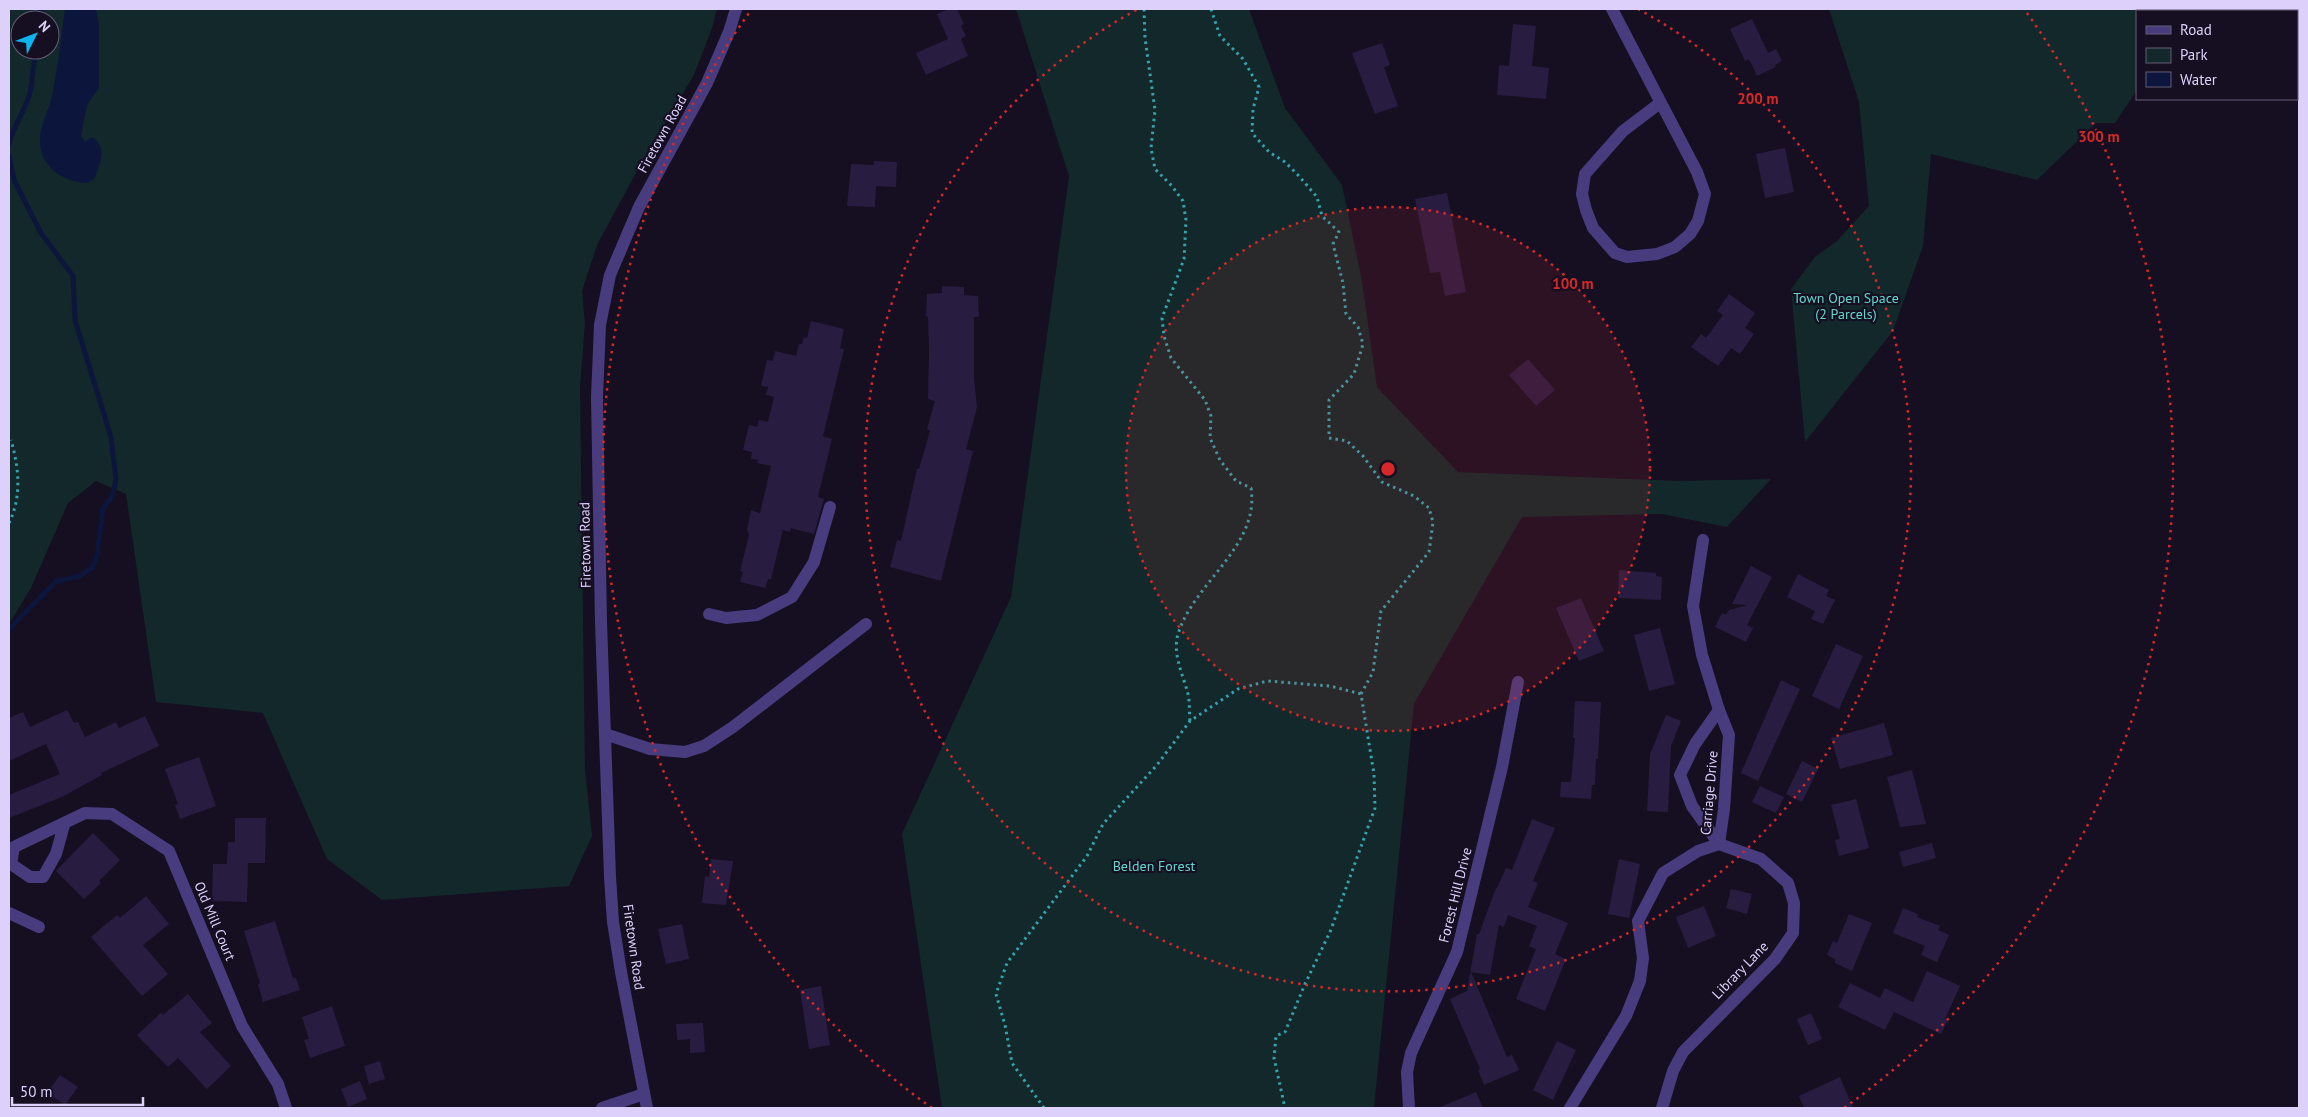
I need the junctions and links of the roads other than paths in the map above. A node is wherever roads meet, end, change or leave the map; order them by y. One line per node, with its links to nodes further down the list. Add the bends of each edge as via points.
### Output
1 (736, 9): 10 (street, Firetown Road, via 730,32 707,83 639,207 610,275 600,325 597,398)
2 (1612, 9): 3 (street)
3 (1660, 103): 3 (street, via 1697,172 1705,194 1698,221 1690,234 1675,247 1657,254 1627,257 1615,253 1593,228 1582,194 1586,174 1623,131)
4 (830, 507): 6 (street, via 814,562 792,597 758,615 726,618)
5 (1703, 540): 9 (street, Carriage Drive, via 1693,606 1702,655)
6 (709, 614)
7 (866, 624): 10 (street, via 704,746 685,752 650,749)
8 (1518, 682): 19 (street, Forest Hill Drive, via 1502,767 1457,952 1411,1053 1407,1072)
9 (1719, 710): 12 (street, Carriage Drive, via 1729,735); 12 (street, Carriage Drive, via 1695,744 1680,775 1692,806)
10 (605, 734): 15 (street, Firetown Road, via 614,922)
11 (64, 825): 11 (street, Old Mill Court, via 14,847 11,864 30,877 43,876 56,854); 16 (street, Old Mill Court, via 85,813 112,814 169,851 242,1026 278,1084)
12 (1719, 844): 20 (street, via 1698,851 1663,873 1638,921 1643,958 1640,981 1626,1016); 21 (street, Library Lane, via 1762,859 1788,883 1794,903 1793,933 1775,959 1684,1052 1673,1071)
13 (9, 913): 14 (street)
14 (39, 927)
15 (644, 1094): 17 (street); 18 (street, Firetown Road)
16 (286, 1108)
17 (602, 1108)
18 (647, 1108)
19 (1409, 1108)
20 (1570, 1108)
21 (1662, 1108)

